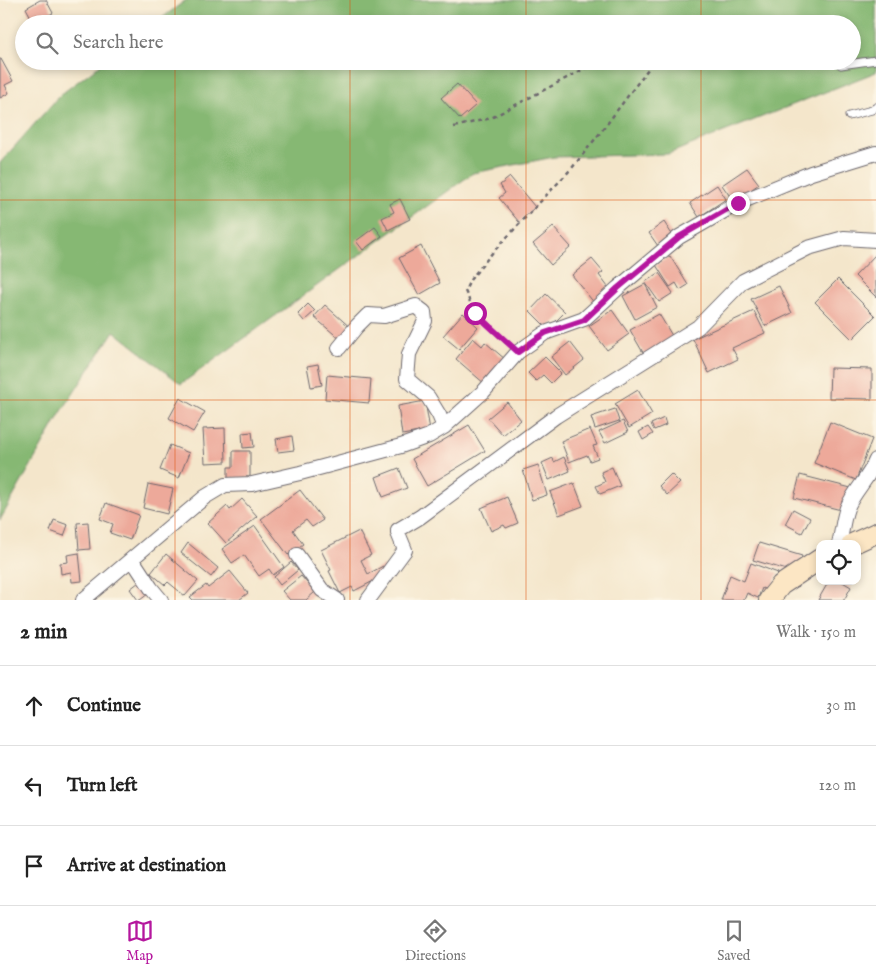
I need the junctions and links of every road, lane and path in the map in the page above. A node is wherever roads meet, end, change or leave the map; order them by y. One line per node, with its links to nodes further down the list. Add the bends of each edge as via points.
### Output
1 (876, 60): 2 (lane)
2 (861, 62)
3 (582, 70): 7 (path, via 491,118)
4 (647, 70): 11 (path, via 572,168 470,280 466,291 475,313)
5 (875, 111): 6 (lane)
6 (849, 116)
7 (454, 127)
8 (876, 153): 11 (street, via 811,173 738,203 679,237 584,320 545,333)
9 (876, 240): 21 (street, via 844,238 808,248 743,281 698,326 556,416 398,530 405,550)
10 (339, 348): 12 (street, via 368,315 384,316 416,306 424,312 424,321 409,354 407,378 428,397)
11 (518, 352): 12 (street, via 484,391)
12 (444, 427): 16 (street, via 429,436 357,459 252,484 225,486 205,497)
13 (876, 460): 14 (street, via 847,509)
14 (859, 540)
15 (297, 555): 20 (street, via 322,590)
16 (132, 559): 18 (street); 19 (street)
17 (816, 562): 22 (street, via 781,585)
18 (83, 600)
19 (162, 600)
20 (337, 600)
21 (368, 600)
22 (769, 600)

